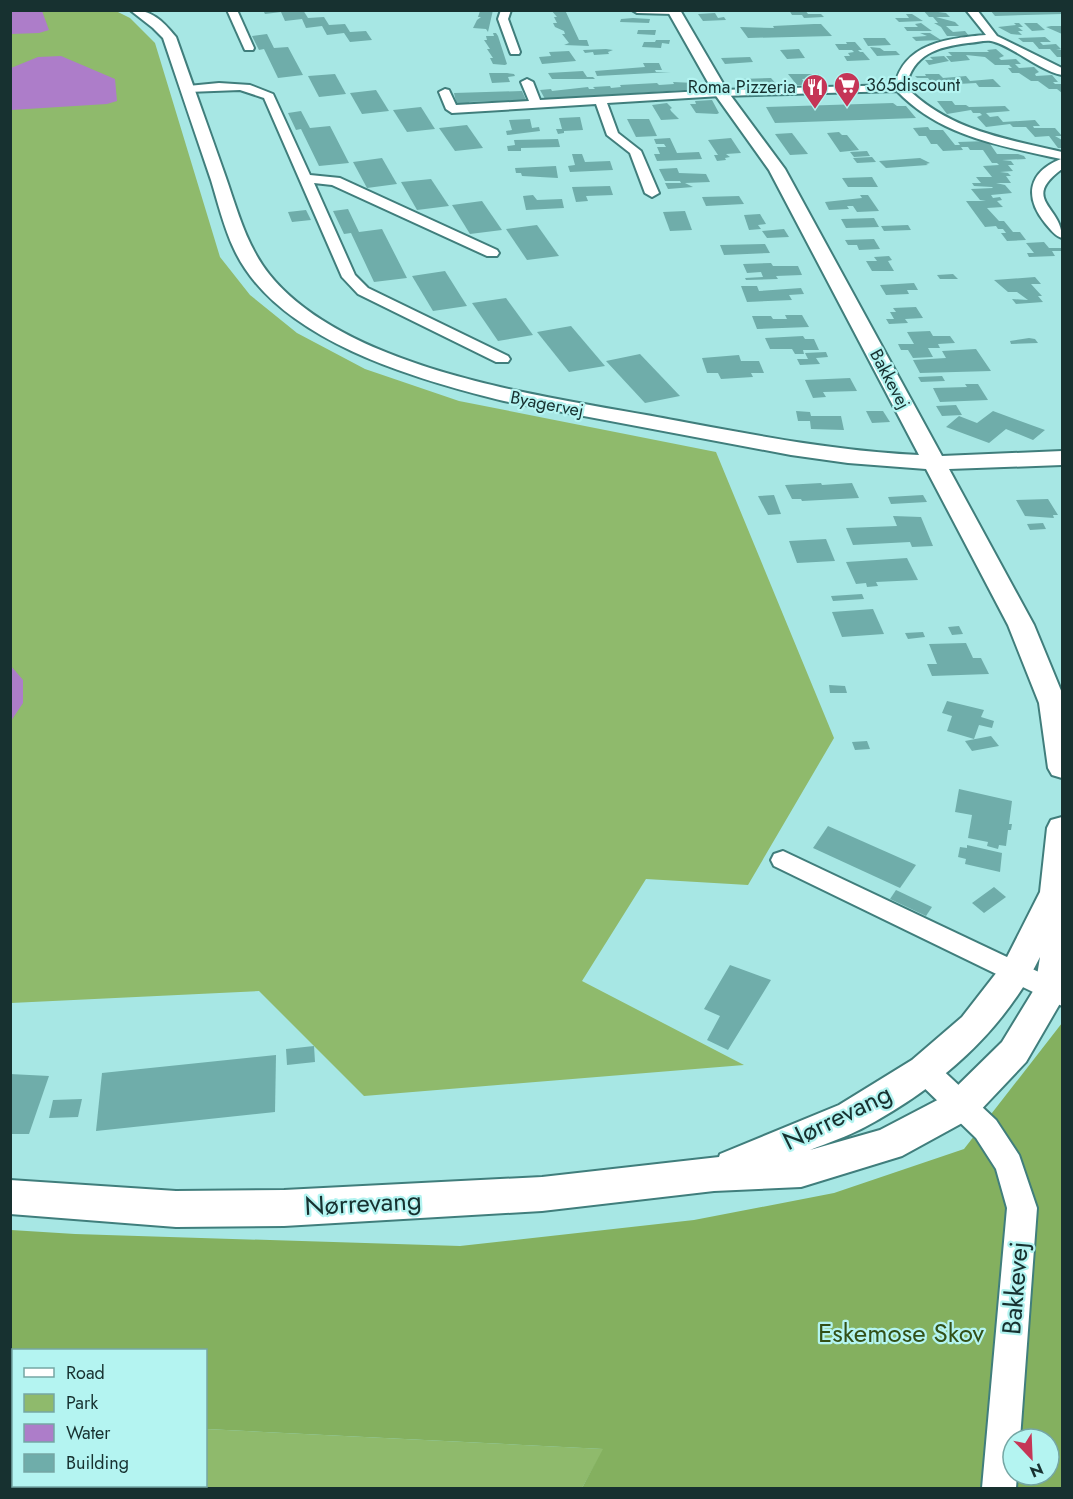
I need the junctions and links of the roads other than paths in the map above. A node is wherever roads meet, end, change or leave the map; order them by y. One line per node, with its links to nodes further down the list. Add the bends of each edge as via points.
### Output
1 (136, 10): 13 (street, Byagervej, via 169,37)
2 (232, 10): 8 (street)
3 (506, 10): 9 (street, via 503,19)
4 (637, 10): 6 (street)
5 (971, 10): 7 (street)
6 (674, 11): 15 (street, Bakkevej)
7 (993, 38): 10 (street); 12 (street, via 949,44 915,56 901,75)
8 (249, 48)
9 (515, 52)
10 (1062, 72)
11 (527, 82): 17 (street)
12 (900, 88): 15 (street); 18 (street, via 912,103 935,118 1004,142)
13 (188, 89): 20 (street, Byagervej, via 230,85 269,96); 26 (street, Byagervej, via 243,250 277,294 338,336 445,380 512,398 807,450)
14 (445, 92): 17 (street, via 452,109)
15 (721, 93): 16 (street); 26 (street, Bakkevej, via 777,169)
16 (600, 100): 17 (street); 21 (street, via 612,135 635,151)
17 (536, 104)
18 (1062, 156)
19 (1062, 163): 22 (street, via 1041,182 1036,194 1039,205)
20 (305, 177): 23 (street, via 335,181); 24 (street, Byagervej, via 349,277 363,291)
21 (652, 193)
22 (1062, 234)
23 (492, 253)
24 (502, 359)
25 (1062, 458): 26 (street, Byagervej)
26 (935, 463): 27 (street, Bakkevej, via 1021,625 1053,703)
27 (1062, 768)
28 (1062, 828): 30 (street)
29 (783, 860): 31 (street)
30 (1056, 891): 31 (street); 32 (street)
31 (1016, 972): 32 (street); 33 (street, via 974,1027)
32 (1057, 993): 34 (street, via 1014,1052)
33 (925, 1071): 34 (street, Bakkevej); 35 (street, Nørrevang, via 852,1116)
34 (962, 1105): 35 (street, Nørrevang, via 889,1144 801,1170); 37 (street, Bakkevej, via 986,1129 1009,1164 1022,1208)
35 (714, 1174): 36 (street, Nørrevang, via 542,1194 284,1208 176,1209)
36 (10, 1197)
37 (999, 1488)

